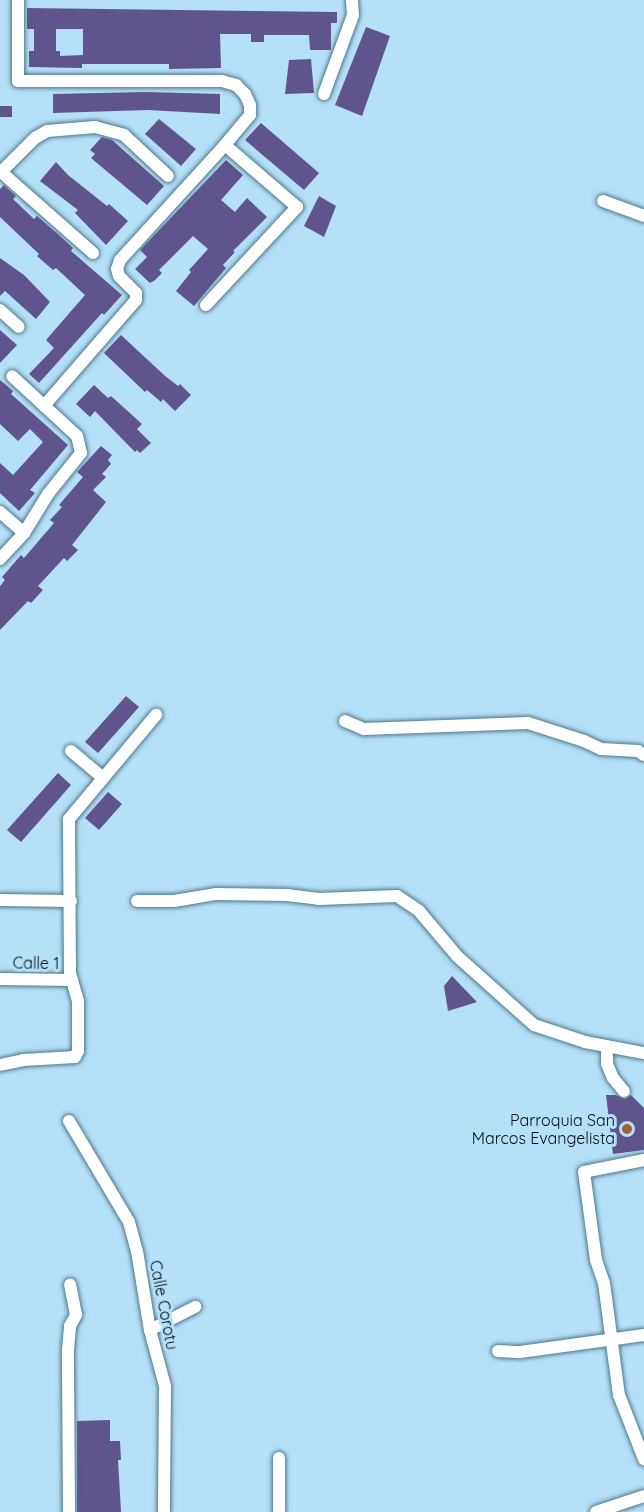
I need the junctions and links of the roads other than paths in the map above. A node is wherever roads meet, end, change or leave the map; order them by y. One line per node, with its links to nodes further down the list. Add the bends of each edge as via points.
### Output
1 (18, 0): 4 (street, via 18,81 222,81 236,85 250,105 249,115)
2 (352, 0): 3 (street, via 353,15)
3 (324, 94)
4 (225, 145): 10 (street, via 297,207); 14 (street, via 120,260 119,276 136,293 136,300)
5 (1, 171): 6 (street, via 47,131 95,127 124,135); 9 (street)
6 (168, 176)
7 (603, 201): 8 (street)
8 (644, 216)
9 (93, 253)
10 (206, 305)
11 (0, 310): 12 (street)
12 (19, 327)
13 (12, 376): 14 (street)
14 (45, 406): 16 (street, via 77,436 81,453 48,494)
15 (0, 512): 16 (street)
16 (24, 533): 17 (street)
17 (0, 560)
18 (156, 715): 22 (street)
19 (345, 721): 21 (street, via 364,729 528,723 601,749)
20 (71, 751): 22 (street)
21 (644, 755)
22 (102, 777): 24 (street, via 69,819)
23 (0, 900): 24 (street)
24 (70, 901): 27 (street)
25 (137, 901): 28 (street, via 174,902 216,894 319,899 397,896 419,911 458,957 534,1025)
26 (0, 979): 27 (street, Calle 1)
27 (72, 980): 30 (street, via 78,1001 75,1057)
28 (606, 1047): 29 (street); 31 (street, via 613,1078)
29 (644, 1053)
30 (0, 1065)
31 (624, 1091)
32 (69, 1121): 36 (street, Calle Corotu, via 129,1222)
33 (644, 1160): 38 (street, via 584,1172)
34 (70, 1285): 43 (street, via 76,1315 70,1326 68,1350)
35 (195, 1307): 36 (street)
36 (150, 1330): 44 (street, Calle Corotu, via 165,1386)
37 (644, 1335): 38 (street)
38 (612, 1339): 39 (street, via 520,1352); 41 (street, via 619,1395)
39 (498, 1350)
40 (279, 1458): 45 (street)
41 (644, 1459)
42 (644, 1496): 46 (street)
43 (69, 1512)
44 (164, 1512)
45 (279, 1512)
46 (596, 1512)

